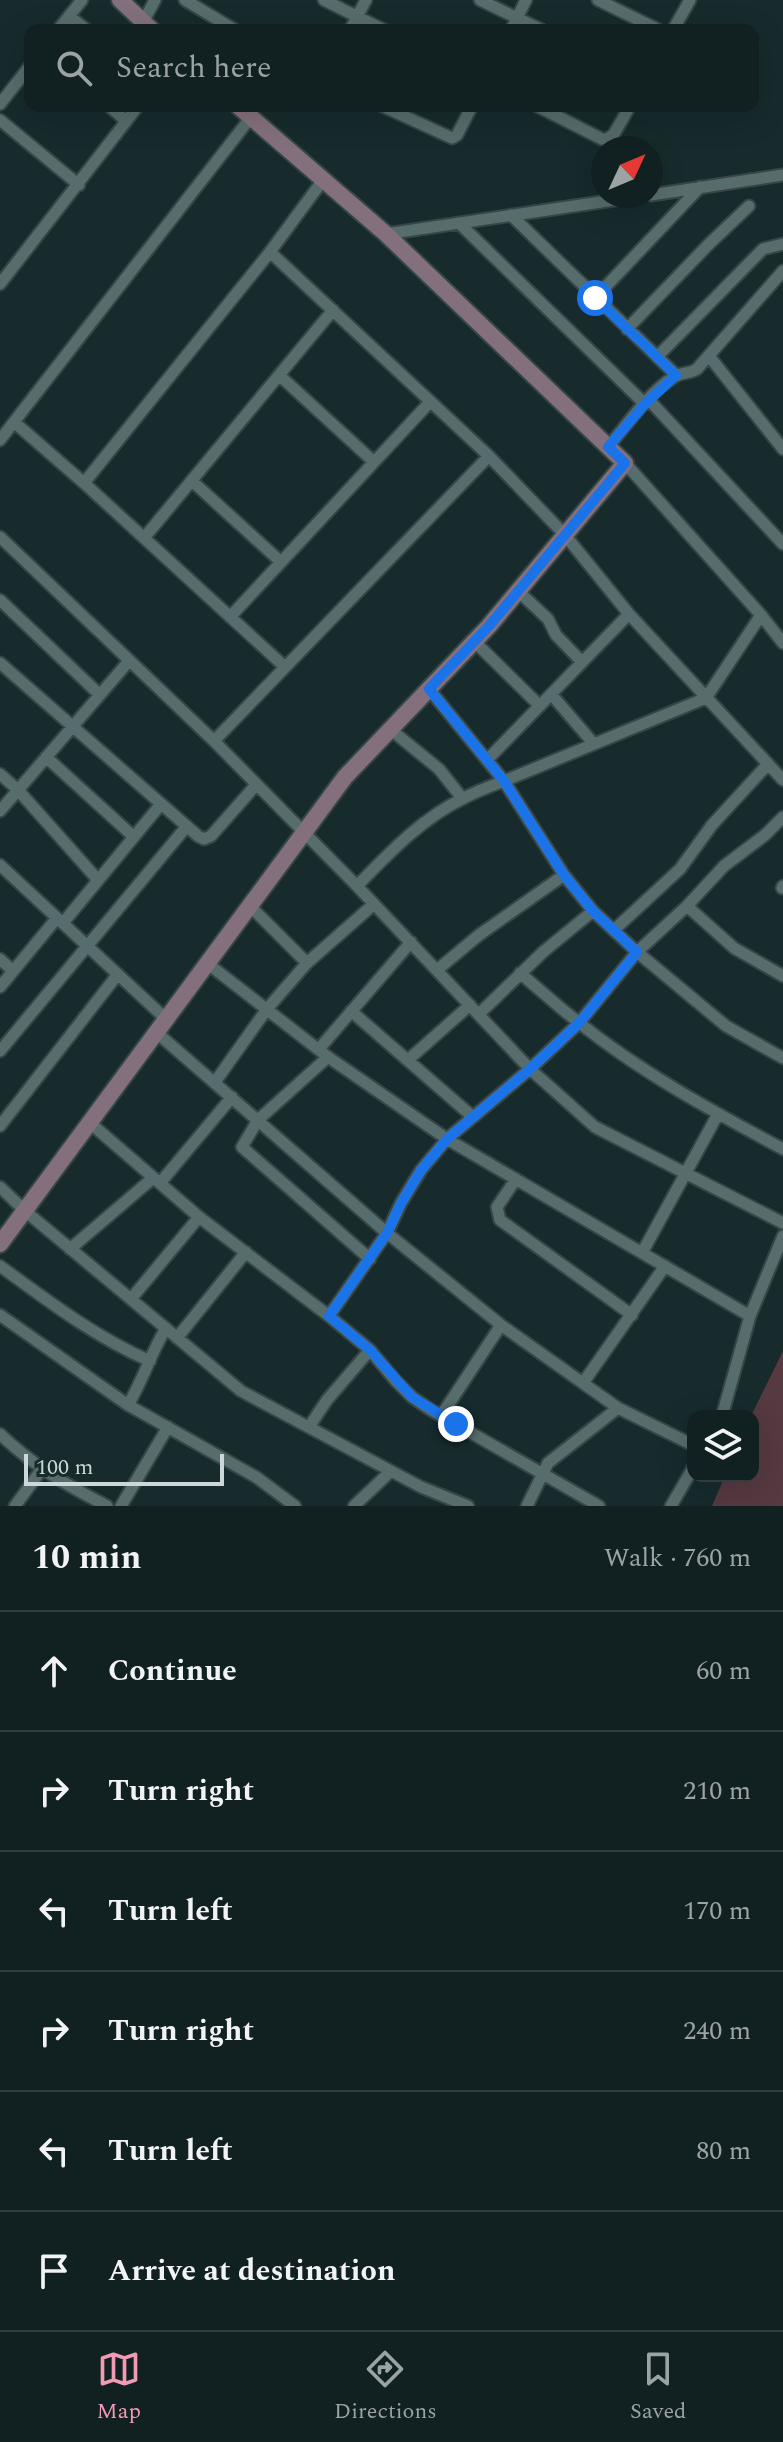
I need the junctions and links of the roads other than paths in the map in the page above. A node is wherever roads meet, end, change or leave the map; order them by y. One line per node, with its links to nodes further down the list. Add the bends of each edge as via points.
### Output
1 (82, 0): 11 (street)
2 (120, 0): 16 (street)
3 (155, 0): 17 (street)
4 (185, 0): 18 (street)
5 (324, 0): 12 (street)
6 (366, 0): 12 (street)
7 (480, 0): 13 (street)
8 (526, 0): 13 (street)
9 (598, 0): 23 (street)
10 (690, 0): 24 (street)
11 (69, 16): 14 (street); 15 (street)
12 (357, 17): 19 (street); 20 (street)
13 (517, 18): 21 (street); 22 (street)
14 (63, 24)
15 (79, 24)
16 (146, 24)
17 (149, 24)
18 (225, 24)
19 (353, 24)
20 (372, 24)
21 (514, 24)
22 (530, 24)
23 (647, 24)
24 (676, 24)
25 (24, 74): 26 (street)
26 (0, 104)
27 (116, 112): 35 (street)
28 (133, 112): 35 (street)
29 (244, 112): 37 (street); 59 (street)
30 (395, 112): 31 (street, via 452,138)
31 (469, 112)
32 (549, 112): 33 (street, via 602,139 614,134)
33 (627, 112)
34 (0, 120): 38 (street)
35 (126, 121): 38 (street)
36 (783, 175): 39 (street)
37 (323, 180): 45 (street); 47 (street)
38 (79, 185): 49 (street)
39 (700, 187): 40 (street); 50 (street)
40 (663, 193)
41 (591, 203): 43 (street)
42 (749, 206): 52 (street)
43 (511, 215): 44 (street); 50 (street)
44 (459, 223): 45 (street); 58 (street)
45 (386, 234): 61 (street)
46 (783, 244): 54 (street, via 763,249)
47 (270, 252): 51 (street); 67 (street)
48 (783, 271): 53 (street)
49 (0, 284)
50 (595, 298): 52 (street)
51 (333, 310): 55 (street); 57 (street)
52 (627, 329): 54 (street)
53 (709, 356): 56 (street, via 691,373); 62 (street)
54 (657, 357): 56 (street)
55 (279, 375): 64 (street); 66 (street)
56 (676, 375): 58 (street)
57 (430, 402): 63 (street); 64 (street)
58 (647, 402): 61 (street); 71 (street)
59 (14, 422): 60 (street); 67 (street)
60 (0, 440)
61 (608, 447): 65 (street)
62 (782, 447)
63 (489, 456): 68 (street); 83 (street)
64 (374, 462): 72 (street)
65 (625, 463): 68 (street); 76 (street)
66 (192, 481): 70 (street); 72 (street)
67 (84, 483): 70 (street)
68 (565, 535): 73 (street); 75 (street)
69 (0, 537): 80 (street)
70 (144, 538): 77 (street)
71 (783, 544)
72 (281, 562): 77 (street)
73 (518, 591): 78 (street); 81 (street)
74 (0, 600): 86 (street)
75 (629, 614): 81 (street); 87 (street)
76 (761, 615): 79 (street); 87 (street)
77 (230, 617): 83 (street)
78 (474, 641): 84 (street); 88 (street)
79 (783, 643)
80 (129, 661): 86 (street); 91 (street)
81 (582, 662): 85 (street)
82 (0, 663): 89 (street)
83 (285, 667): 91 (street)
84 (429, 689): 90 (street); 94 (street)
85 (551, 694): 88 (street); 92 (street)
86 (100, 695): 89 (street)
87 (706, 698): 92 (street); 95 (street)
88 (540, 706): 94 (street)
89 (73, 727): 93 (street); 102 (street)
90 (390, 729): 101 (street, via 439,769); 106 (street, via 345,777)
91 (214, 741): 99 (street)
92 (594, 744): 98 (street)
93 (46, 757): 100 (street); 107 (street)
94 (487, 760): 98 (street)
95 (768, 764): 97 (street); 117 (street, via 680,869)
96 (0, 774): 100 (street)
97 (783, 780)
98 (504, 781): 101 (street); 109 (street)
99 (256, 785): 105 (street, via 208,839); 106 (street)
100 (18, 790): 103 (street); 110 (street)
101 (462, 798): 111 (street, via 395,848)
102 (161, 804): 105 (street); 107 (street)
103 (0, 811)
104 (783, 817): 114 (street, via 724,866)
105 (187, 826): 119 (street)
106 (304, 833): 111 (street); 113 (street)
107 (134, 837): 110 (street)
108 (0, 865): 116 (street)
109 (564, 875): 115 (street); 124 (street)
110 (98, 880): 116 (street)
111 (357, 886): 112 (street)
112 (374, 904): 118 (street); 123 (street)
113 (250, 906): 122 (street); 123 (street)
114 (687, 906): 120 (street); 128 (street, via 734,948)
115 (593, 911): 117 (street); 126 (street)
116 (60, 921): 119 (street); 125 (street)
117 (614, 930): 120 (street)
118 (411, 942): 124 (street); 132 (street)
119 (88, 946): 127 (street); 135 (street)
120 (637, 952): 133 (street); 137 (street, via 726,1026)
121 (0, 959): 125 (street)
122 (207, 963): 130 (street); 134 (street)
123 (307, 963): 130 (street)
124 (437, 970): 131 (street)
125 (13, 971): 129 (street)
126 (520, 973): 131 (street); 133 (street)
127 (118, 974): 134 (street); 146 (street)
128 (783, 976)
129 (0, 987)
130 (267, 1009): 136 (street); 140 (street)
131 (474, 1010): 138 (street); 139 (street)
132 (351, 1011): 136 (street); 138 (street)
133 (579, 1023): 139 (street); 142 (street)
134 (161, 1026): 140 (street); 145 (street)
135 (0, 1051)
136 (324, 1053): 144 (street); 147 (street)
137 (783, 1058)
138 (408, 1060): 143 (street)
139 (530, 1069): 143 (street); 149 (street, via 595,1127)
140 (215, 1082): 141 (street)
141 (232, 1097): 144 (street); 151 (street)
142 (718, 1114): 148 (street); 149 (street)
143 (473, 1117): 147 (street)
144 (258, 1120): 156 (street); 162 (street, via 243,1141 244,1151)
145 (89, 1122): 151 (street); 153 (street)
146 (0, 1126)
147 (447, 1139): 150 (street); 156 (street, via 421,1170)
148 (783, 1149)
149 (686, 1174): 155 (street); 161 (street)
150 (516, 1179): 161 (street); 167 (street, via 497,1207 500,1220)
151 (157, 1180): 154 (street); 159 (street)
152 (0, 1187): 153 (street)
153 (24, 1210): 158 (street); 159 (street)
154 (199, 1217): 160 (street); 165 (street)
155 (783, 1223)
156 (387, 1233): 162 (street); 170 (street)
157 (783, 1236): 169 (street)
158 (0, 1244)
159 (70, 1249): 165 (street)
160 (246, 1252): 168 (street); 172 (street)
161 (642, 1253): 164 (street)
162 (370, 1259): 168 (street)
163 (0, 1266): 174 (street, via 89,1330)
164 (665, 1266): 167 (street); 169 (street)
165 (131, 1299): 171 (street)
166 (0, 1315): 176 (street)
167 (632, 1315): 175 (street)
168 (329, 1316): 173 (street)
169 (750, 1316): 178 (street)
170 (501, 1325): 175 (street); 179 (street)
171 (166, 1328): 172 (street); 174 (street)
172 (177, 1338): 181 (street, via 241,1391)
173 (370, 1350): 179 (street, via 412,1397); 181 (street)
174 (150, 1361): 176 (street)
175 (583, 1383): 177 (street)
176 (128, 1405): 180 (street)
177 (618, 1408): 183 (street); 186 (street, via 555,1456)
178 (724, 1410)
179 (441, 1416): 186 (street)
180 (168, 1427): 190 (street); 191 (street, via 256,1477)
181 (309, 1427): 185 (street)
182 (0, 1434): 184 (street)
183 (687, 1442)
184 (42, 1469): 188 (street); 189 (street)
185 (391, 1471): 192 (street); 193 (street)
186 (542, 1473): 194 (street); 195 (street)
187 (687, 1478): 196 (street)
188 (98, 1504)
189 (15, 1506)
190 (121, 1506)
191 (295, 1506)
192 (354, 1506)
193 (468, 1506)
194 (527, 1506)
195 (599, 1506)
196 (671, 1506)

